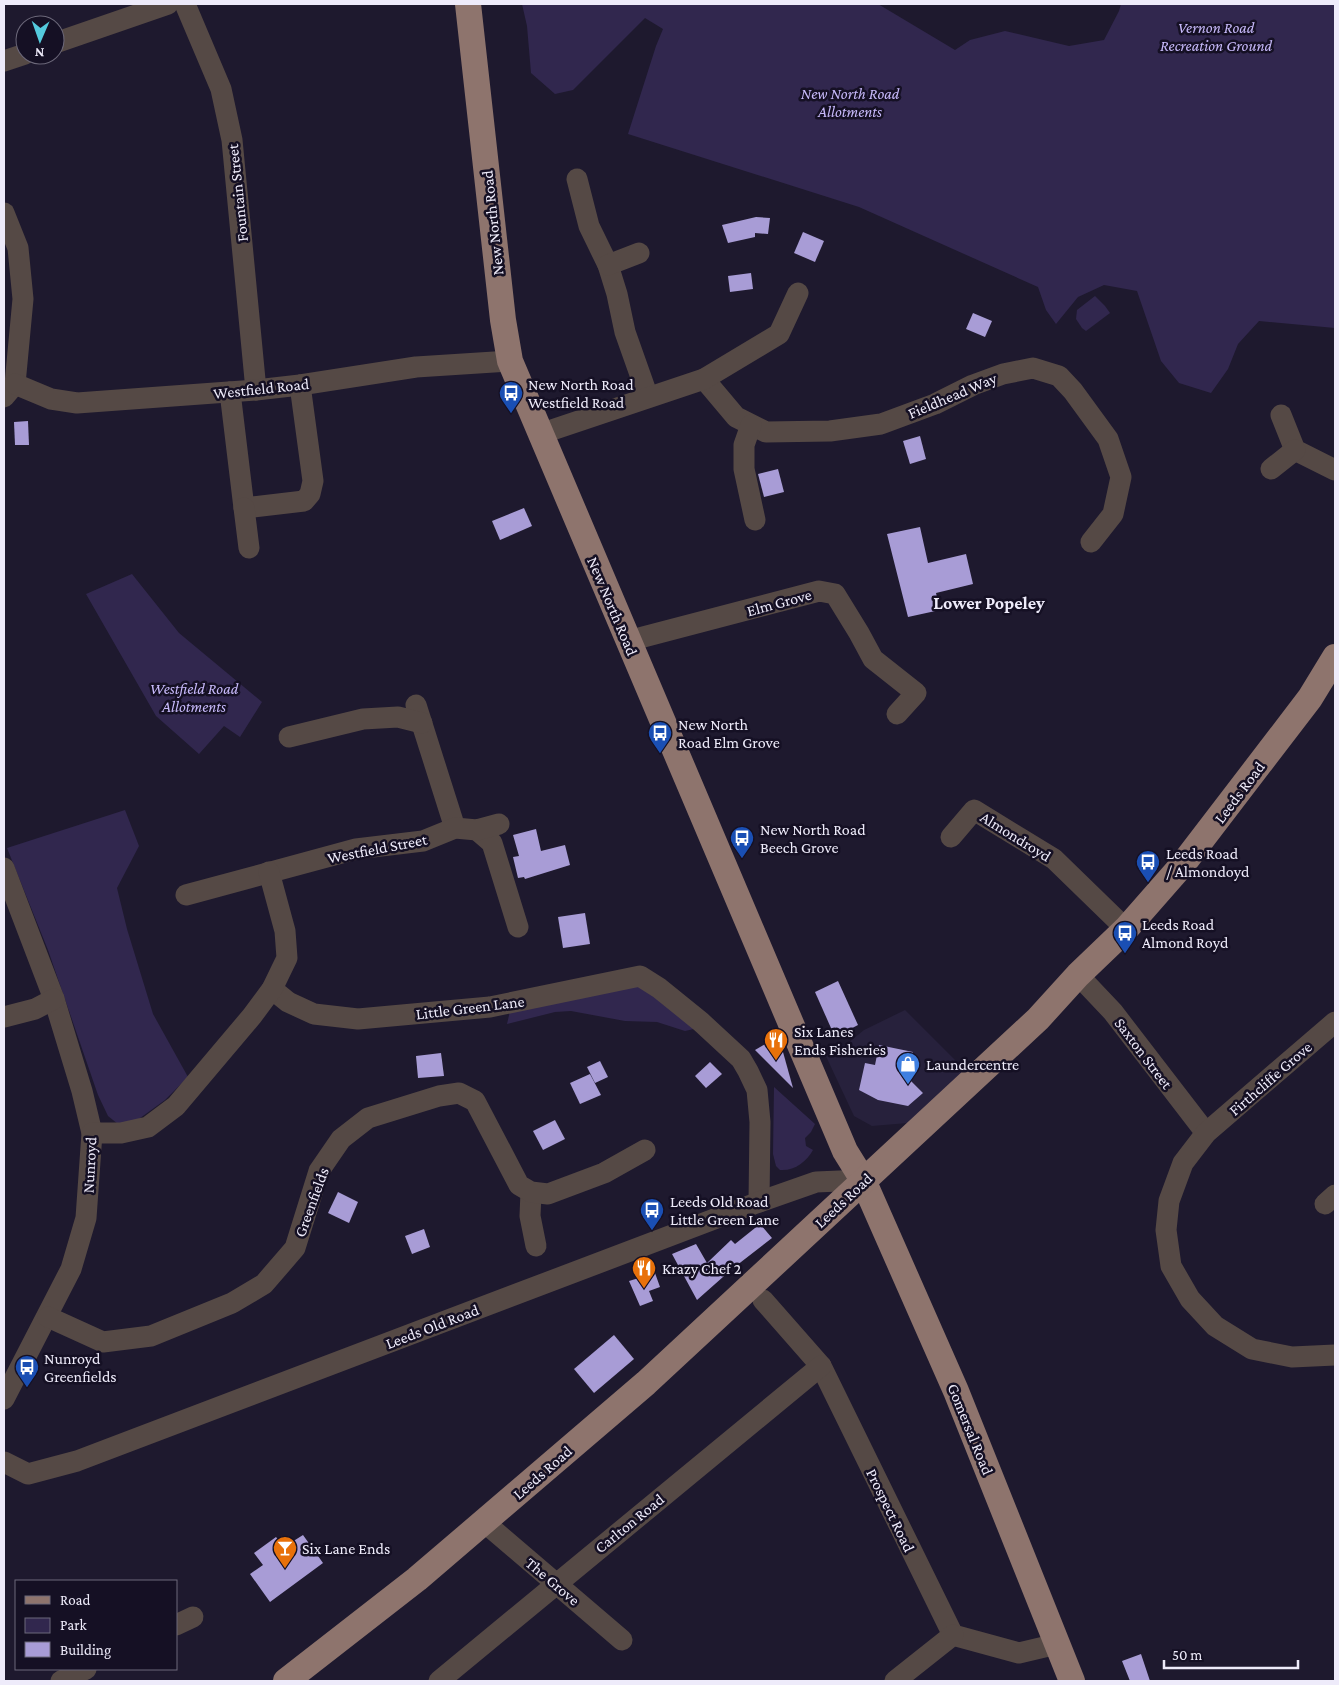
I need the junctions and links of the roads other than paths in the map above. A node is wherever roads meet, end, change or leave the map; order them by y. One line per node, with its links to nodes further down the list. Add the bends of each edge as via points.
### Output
1 (168, 4): 4 (street)
2 (185, 4): 14 (street, Fountain Street, via 221,89 232,140)
3 (468, 4): 10 (main road, New North Road)
4 (65, 40)
5 (577, 180): 8 (street, via 588,226)
6 (4, 212): 13 (street, via 18,248 23,299)
7 (639, 253): 8 (street)
8 (608, 264): 16 (street, via 625,332)
9 (798, 293): 11 (street, via 779,334)
10 (510, 361): 12 (street, Westfield Road, via 416,367); 19 (main road, New North Road)
11 (704, 379): 16 (street); 18 (street, Fieldhead Way, via 736,417)
12 (300, 385): 14 (street, Westfield Road); 23 (street, via 314,481 310,494 304,501)
13 (9, 390): 15 (street, Westfield Road, via 77,403)
14 (256, 390): 15 (street, Westfield Road)
15 (230, 392): 23 (street)
16 (648, 397): 19 (street)
17 (1281, 415): 20 (street)
18 (751, 425): 24 (street, via 744,445 744,470); 25 (street, Fieldhead Way, via 766,432 830,432 881,424 1003,374 1032,368 1058,376 1108,439 1121,477 1113,514)
19 (540, 434): 27 (main road, New North Road)
20 (1296, 450): 21 (street); 22 (street)
21 (1271, 469)
22 (1335, 470)
23 (244, 508): 26 (street)
24 (755, 520)
25 (1091, 542)
26 (249, 548)
27 (628, 641): 29 (street, Elm Grove, via 819,591 835,594 873,659 916,693); 48 (main road, New North Road, via 845,1151)
28 (1335, 658): 39 (main road, Leeds Road, via 1306,704 1213,826)
29 (897, 714)
30 (289, 737): 32 (street, via 363,719 419,714)
31 (499, 824): 33 (street, Westfield Street)
32 (455, 828): 33 (street, Westfield Street); 36 (street, Westfield Street, via 424,841 356,849)
33 (477, 830): 38 (street, via 492,842)
34 (951, 837): 39 (street, Almondroyd, via 974,810 1054,859)
35 (4, 868): 42 (street, Nunroyd)
36 (269, 872): 37 (street, Westfield Street); 41 (street, via 285,932 287,958)
37 (186, 895)
38 (518, 927)
39 (1126, 929): 40 (main road, Leeds Road)
40 (1078, 975): 46 (street, Saxton Street, via 1113,1012); 48 (main road, Leeds Road, via 1038,1019)
41 (272, 989): 45 (street, via 176,1106 148,1127 120,1133); 50 (street, Little Green Lane, via 288,1002 314,1014 358,1019 490,1008 640,976 701,1022 741,1059 748,1072 757,1090 760,1122)
42 (54, 999): 43 (street, via 35,1010); 45 (street, Nunroyd)
43 (4, 1017)
44 (1335, 1022): 46 (street, Firthcliffe Grove)
45 (92, 1133): 53 (street, Nunroyd, via 86,1218 71,1269)
46 (1206, 1134): 54 (street, Firthcliffe Grove, via 1183,1163 1169,1201 1166,1230 1171,1266 1190,1299 1215,1326 1252,1349 1292,1357)
47 (645, 1150): 49 (street, via 604,1173 576,1184 548,1194)
48 (863, 1180): 50 (street, Leeds Old Road, via 816,1182); 58 (main road, Leeds Road, via 652,1377); 62 (main road, Gomersal Road, via 956,1391)
49 (531, 1192): 51 (street, via 530,1216); 53 (street, Greenfields, via 519,1186 475,1100 459,1094 439,1096 368,1118 341,1139 319,1171 295,1248 264,1284 232,1303 151,1336 103,1342)
50 (759, 1202): 57 (street, Leeds Old Road, via 77,1461 28,1474)
51 (536, 1246)
52 (763, 1300): 55 (street, Prospect Road)
53 (48, 1317): 56 (street, Nunroyd)
54 (1335, 1355)
55 (821, 1366): 59 (street, Carlton Road); 60 (street, Prospect Road)
56 (4, 1399)
57 (4, 1462)
58 (484, 1522): 59 (street, The Grove); 65 (main road, Leeds Road)
59 (556, 1583): 61 (street, The Grove); 66 (street, Carlton Road)
60 (953, 1635): 62 (street, via 1019,1653); 67 (street)
61 (622, 1640)
62 (1057, 1644): 68 (main road, Gomersal Road)
63 (84, 1670): 64 (street)
64 (61, 1681)
65 (286, 1681)
66 (439, 1681)
67 (895, 1681)
68 (1072, 1681)

